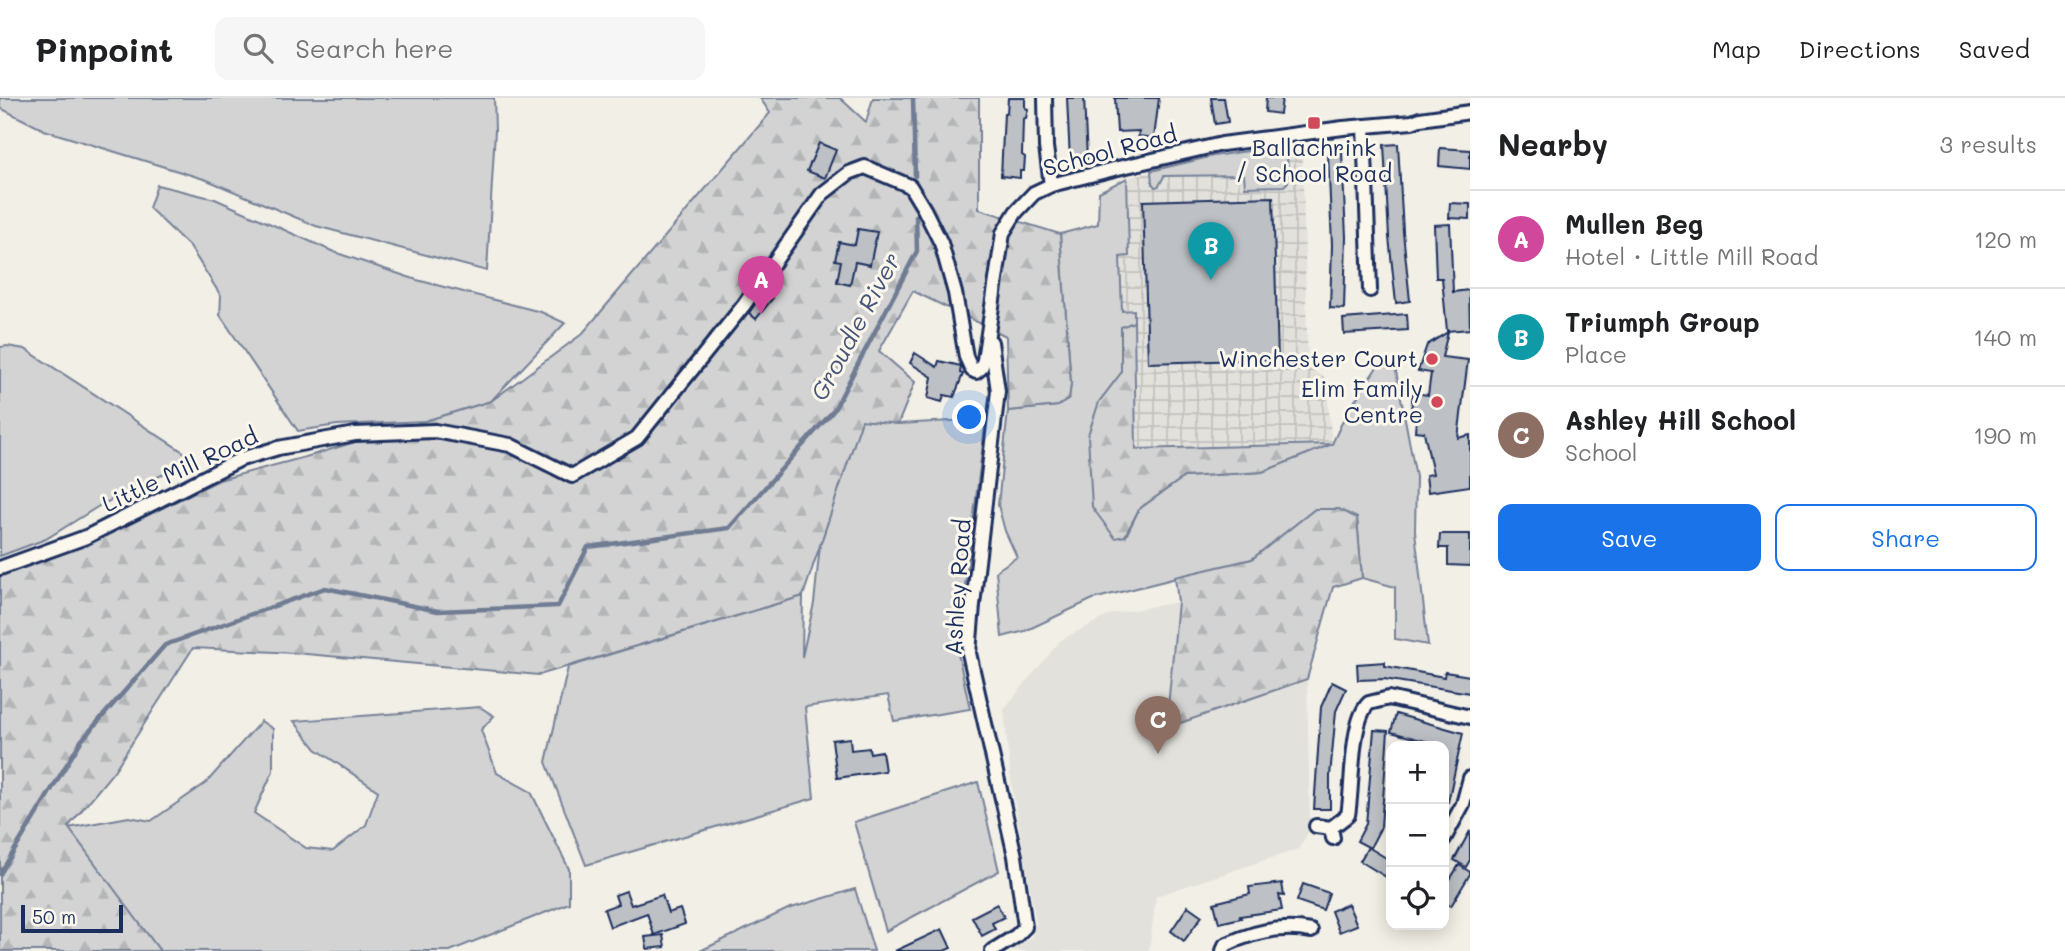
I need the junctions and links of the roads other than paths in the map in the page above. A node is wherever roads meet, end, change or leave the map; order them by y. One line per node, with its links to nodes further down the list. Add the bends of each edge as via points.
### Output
1 (1045, 98): 4 (street)
2 (1470, 112): 3 (street, School Road)
3 (1364, 126): 4 (street, School Road, via 1222,144); 5 (street)
4 (1051, 185): 6 (street, School Road, via 1034,193 1003,233)
5 (1370, 290)
6 (990, 331): 7 (street, Little Mill Road, via 976,372 966,357 941,243 923,209 910,186 865,167 822,194 744,305 637,438 572,476 510,445 435,432 355,434 241,459 86,537); 13 (street, Ashley Road, via 998,391 970,653 1015,856 1025,927)
7 (0, 568)
8 (1470, 717): 10 (street, via 1389,698 1370,703 1356,731 1348,815 1332,833)
9 (1470, 778): 11 (street)
10 (1316, 826)
11 (1449, 830)
12 (1311, 931): 14 (street, via 1276,929 1242,937 1225,945)
13 (992, 951)
14 (1223, 951)

